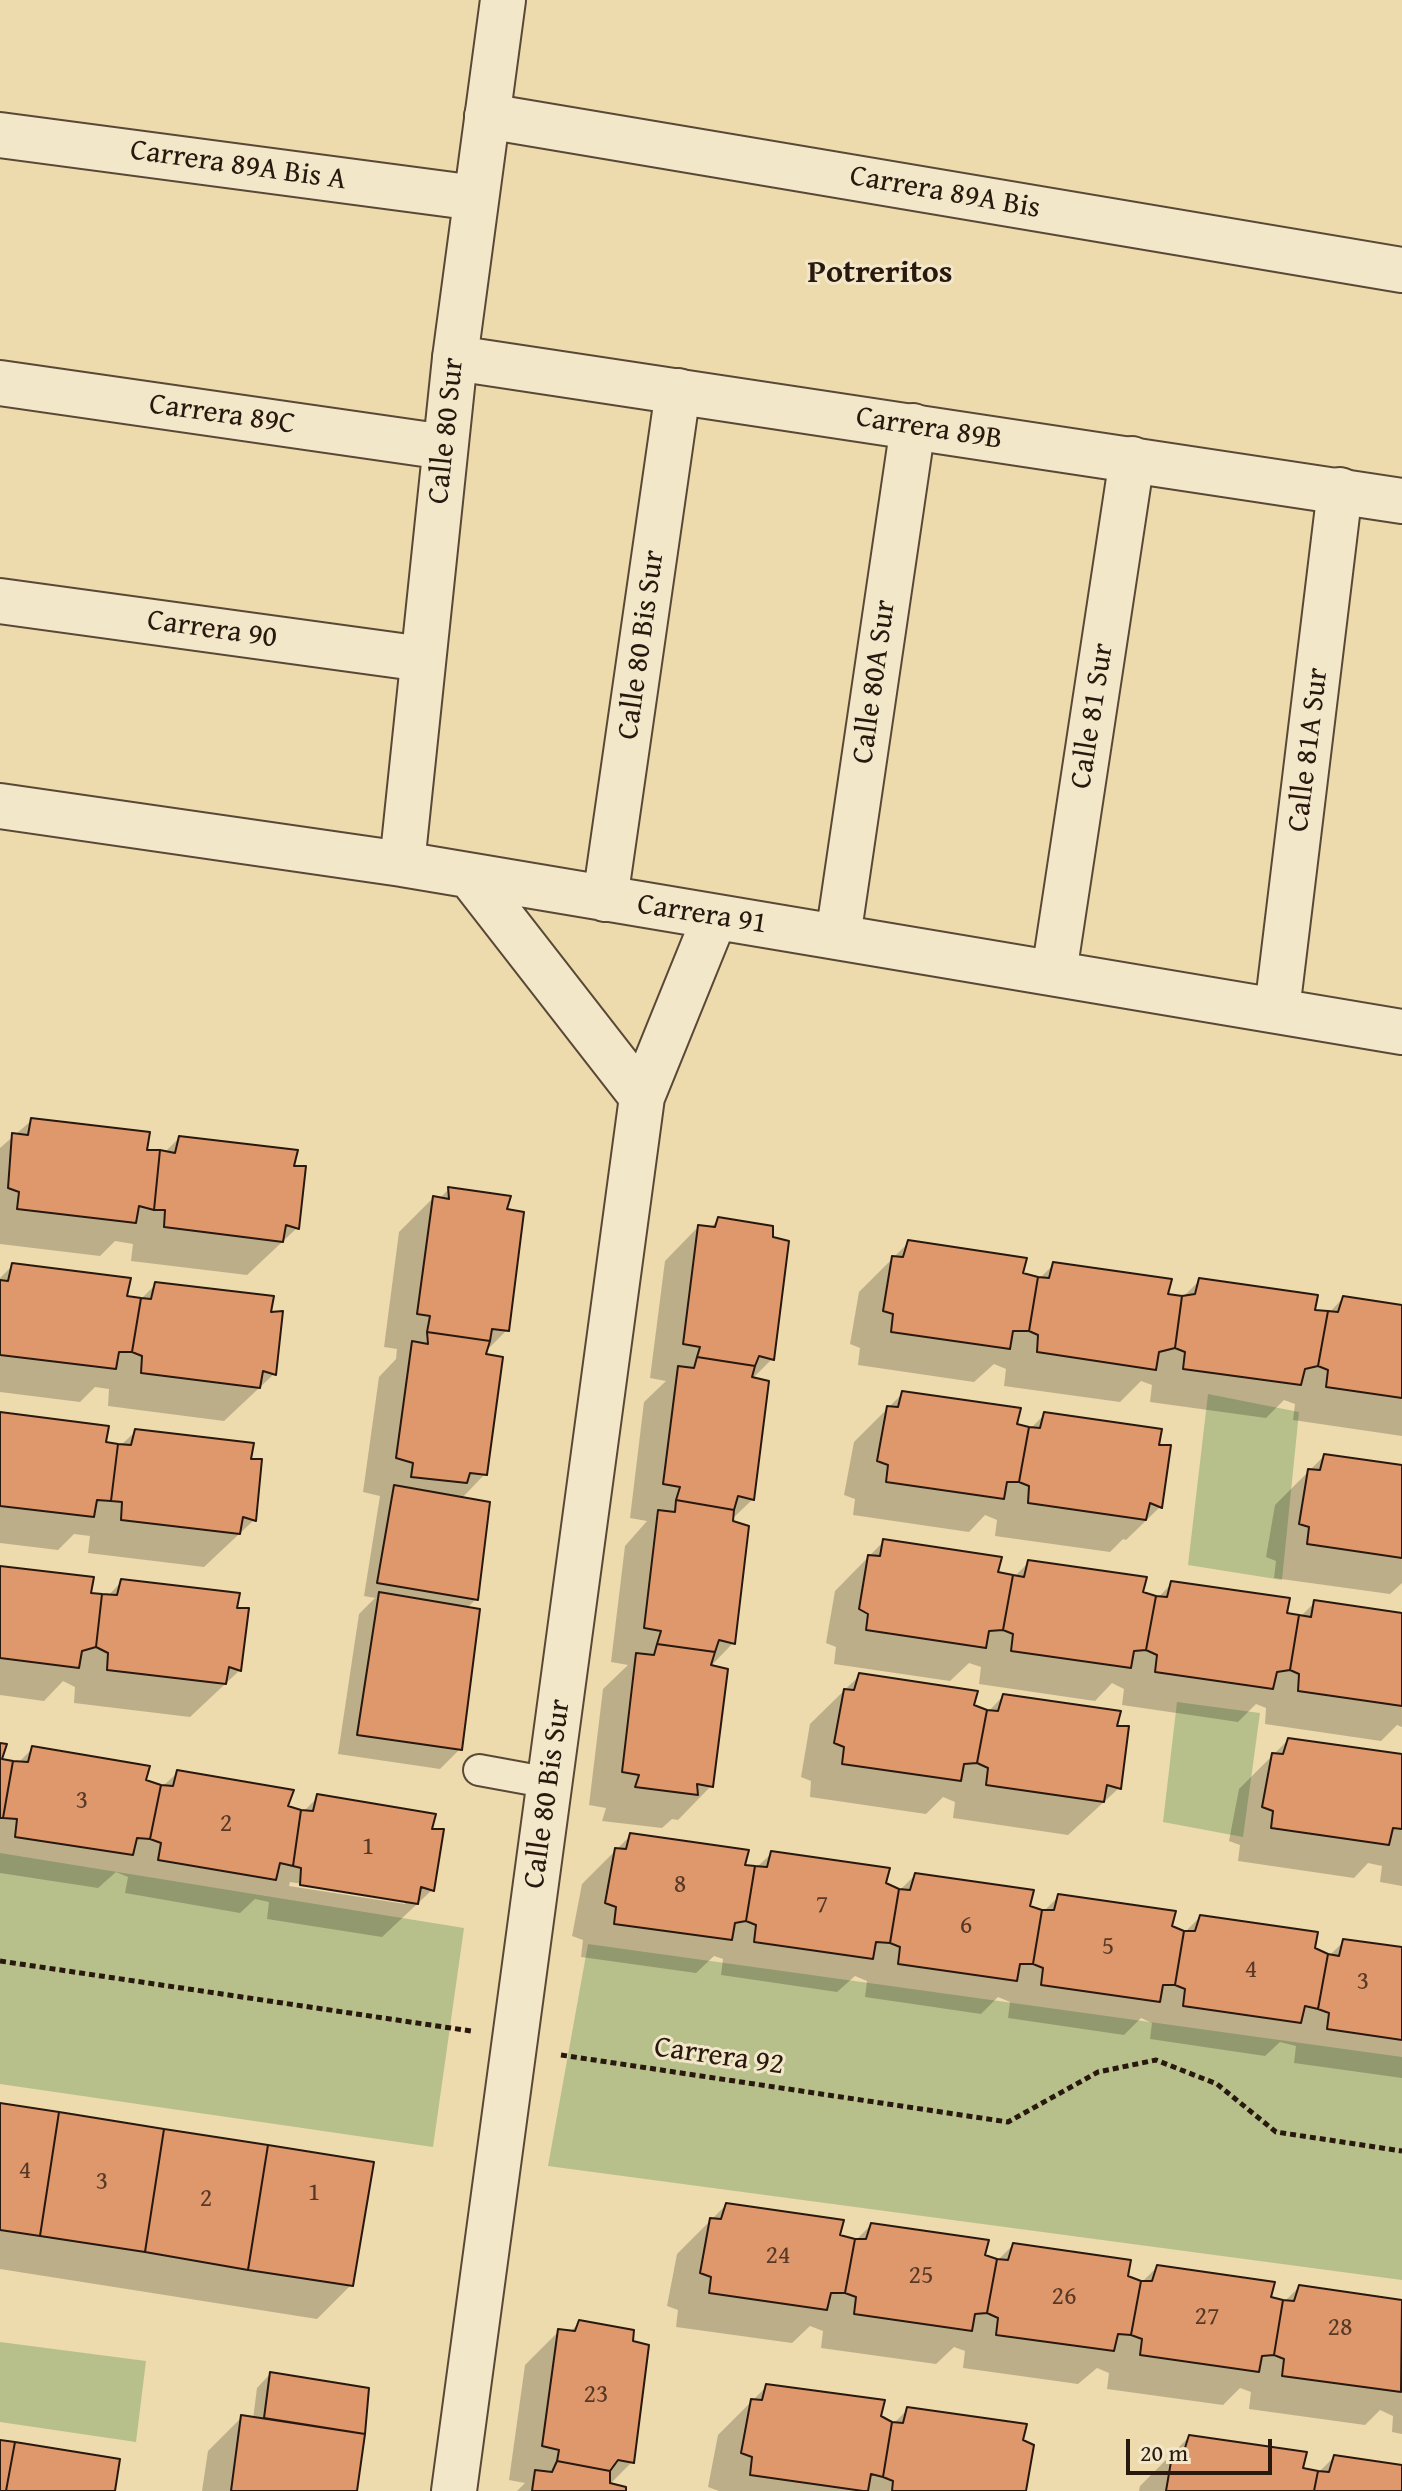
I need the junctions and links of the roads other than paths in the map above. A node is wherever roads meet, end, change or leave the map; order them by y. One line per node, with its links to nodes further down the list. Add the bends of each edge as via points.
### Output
1 (503, 0): 2 (street, Calle 80 Sur)
2 (487, 116): 4 (street, Calle 80 Sur); 5 (street, Carrera 89A Bis)
3 (0, 135): 4 (street, Carrera 89A Bis A)
4 (476, 198): 6 (street, Calle 80 Sur)
5 (1402, 270)
6 (455, 358): 8 (street, Carrera 89B); 10 (street, Calle 80 Sur)
7 (0, 383): 10 (street, Carrera 89C)
8 (678, 391): 9 (street, Carrera 89B); 19 (street, Calle 80 Bis Sur)
9 (913, 426): 11 (street, Carrera 89B); 21 (street, Calle 80A Sur)
10 (445, 447): 15 (street, Calle 80 Sur)
11 (1132, 459): 12 (street, Carrera 89B); 22 (street, Calle 81 Sur)
12 (1340, 490): 13 (street, Carrera 89B); 23 (street, Calle 81A Sur)
13 (1402, 501)
14 (0, 601): 15 (street, Carrera 90)
15 (423, 659): 17 (street, Calle 80 Sur)
16 (0, 806): 17 (street, Carrera 91)
17 (402, 864): 18 (street, Carrera 91)
18 (470, 876): 19 (street, Carrera 91); 25 (street)
19 (605, 899): 20 (street, Carrera 91)
20 (715, 917): 21 (street, Carrera 91); 25 (street, Calle 80 Bis Sur)
21 (838, 937): 22 (street, Carrera 91)
22 (1054, 973): 23 (street, Carrera 91)
23 (1277, 1010): 24 (street, Carrera 91)
24 (1402, 1032)
25 (642, 1097): 27 (street, Calle 80 Bis Sur)
26 (479, 1770): 27 (lane)
27 (550, 1783): 28 (street, Calle 80 Bis Sur)
28 (454, 2491)

